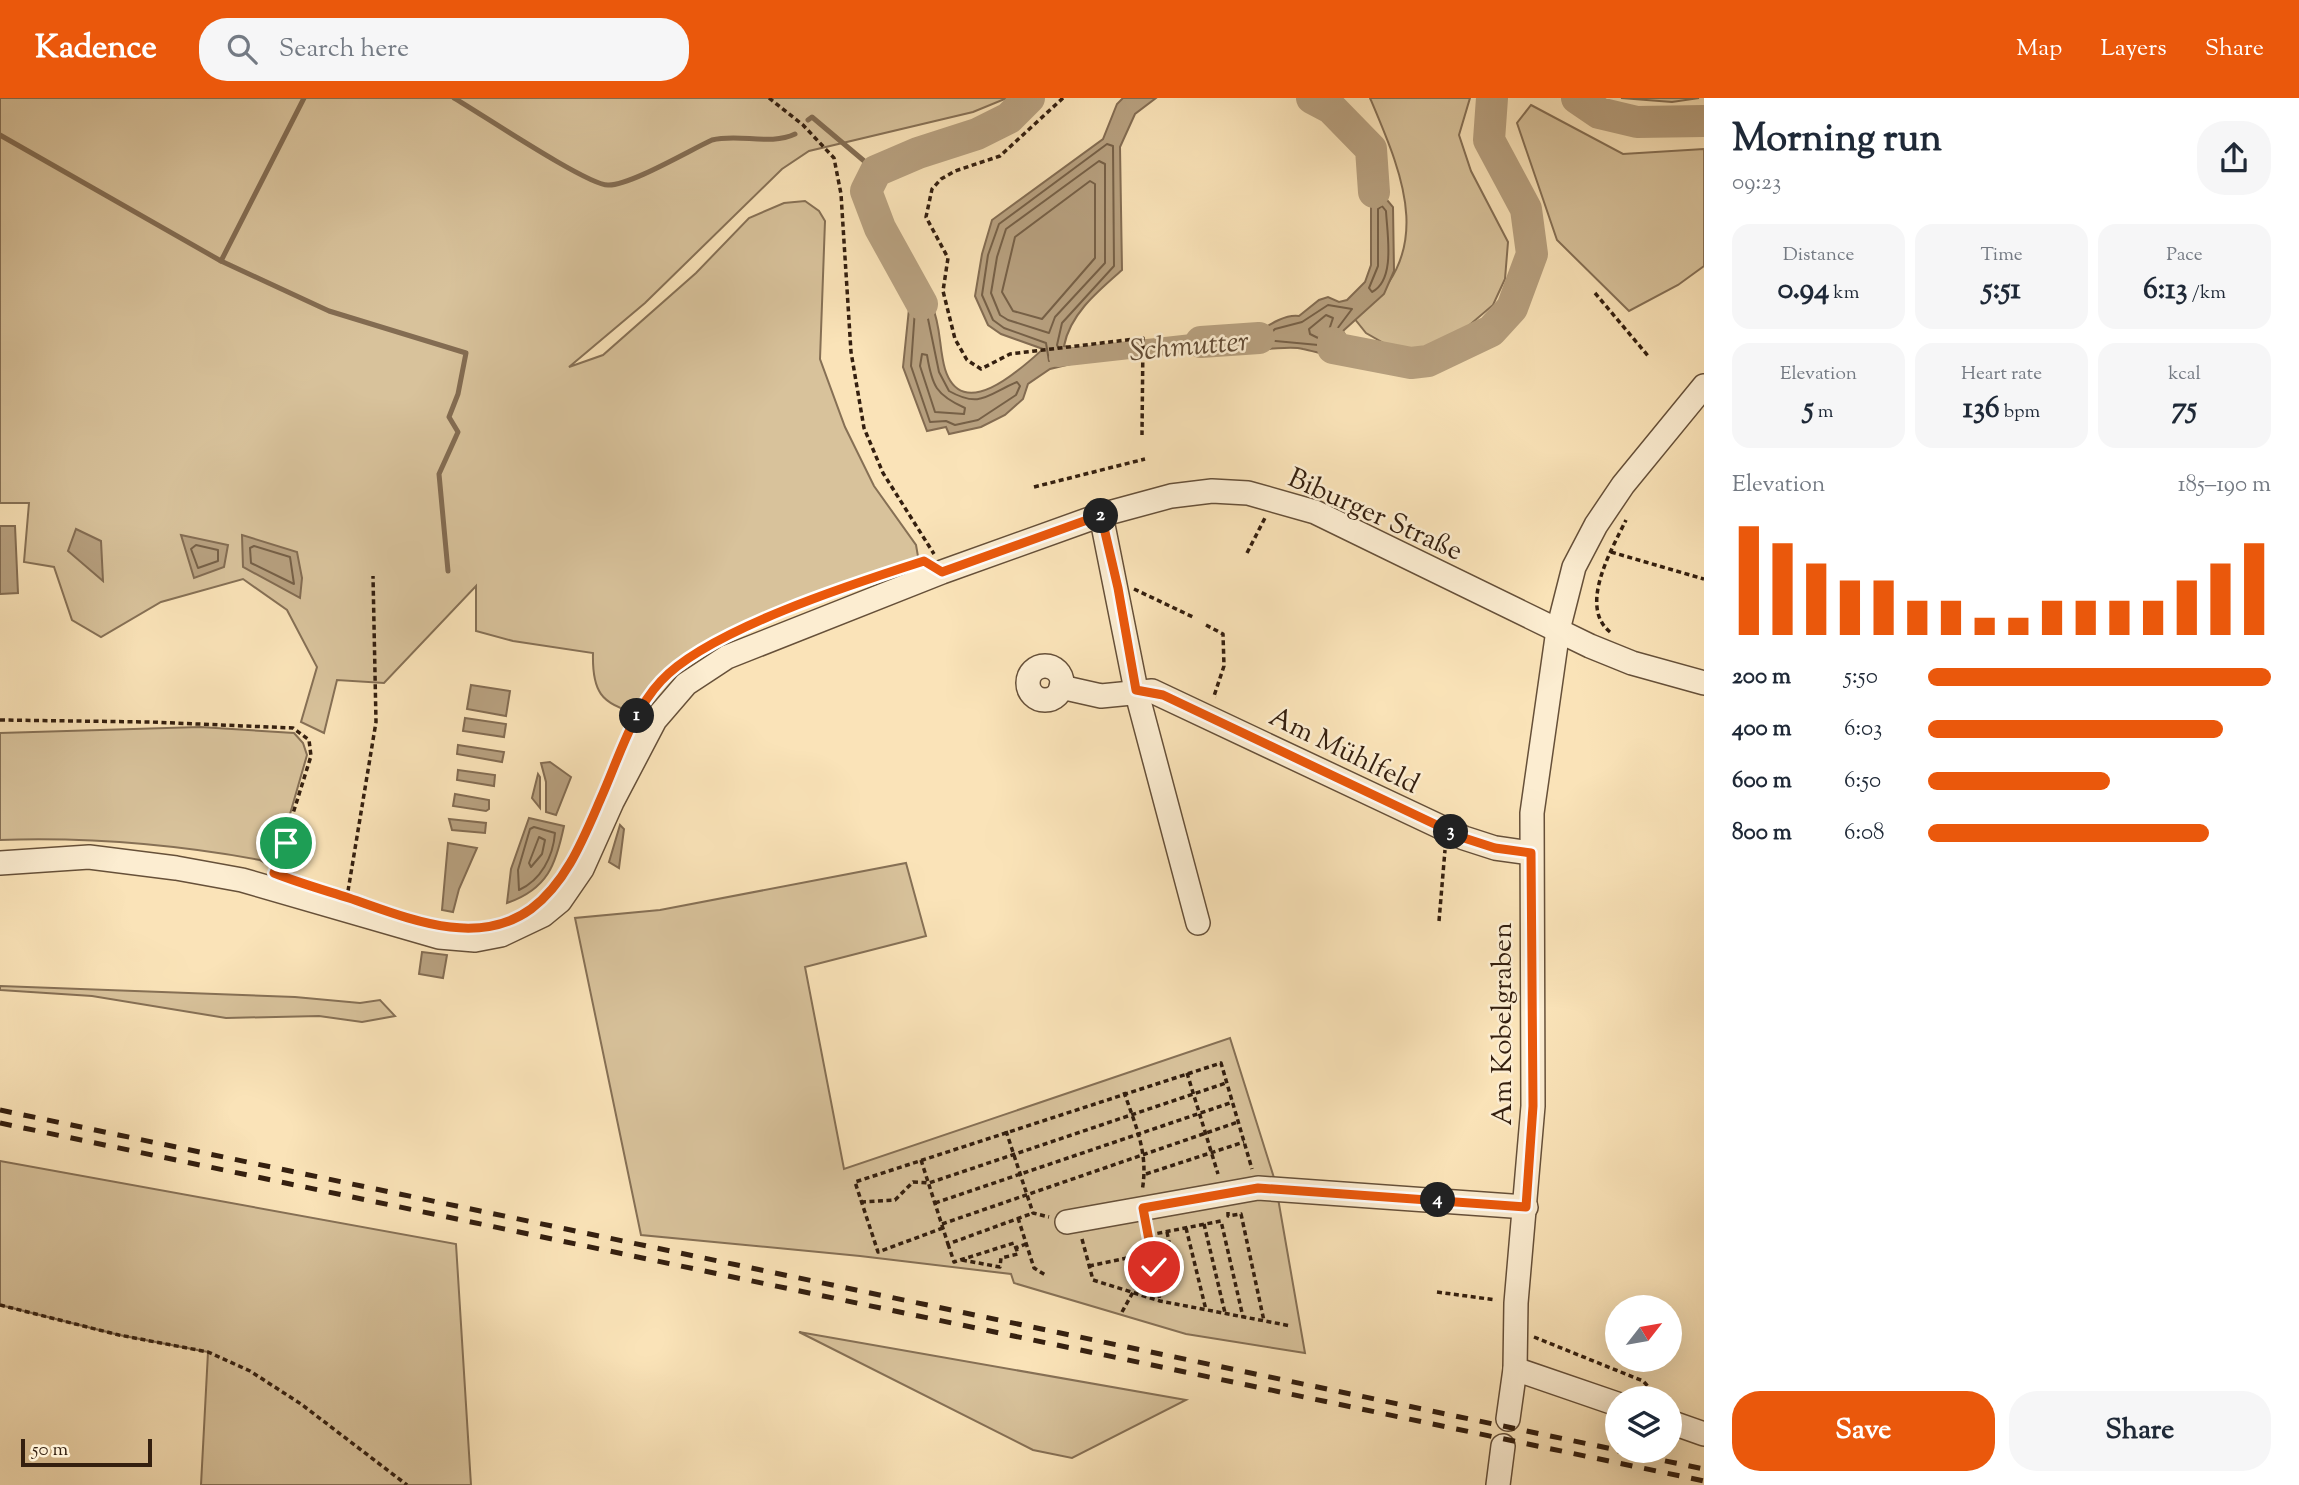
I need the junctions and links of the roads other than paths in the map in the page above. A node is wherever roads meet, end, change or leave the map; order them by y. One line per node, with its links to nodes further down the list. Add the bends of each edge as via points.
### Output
1 (1704, 386): 3 (street, Am Kobelgraben, via 1595,525 1571,575)
2 (1101, 515): 3 (street, Biburger Straße, via 1152,500 1212,491 1275,498 1345,526); 6 (street); 8 (street, Biburger Straße, via 727,657 686,684 655,720 582,869 560,901 522,926 475,940 439,937 242,880 176,868 89,857)
3 (1558, 630): 4 (street, Biburger Straße, via 1632,663); 7 (street, Am Kobelgraben, via 1532,813)
4 (1704, 682)
5 (1061, 687): 6 (street, via 1101,696)
6 (1136, 690): 7 (street, Am Mühlfeld, via 1163,695 1480,844); 9 (street)
7 (1531, 853): 10 (street, Am Kobelgraben, via 1533,1106)
8 (0, 863)
9 (1198, 923)
10 (1526, 1207): 11 (street, via 1258,1188); 12 (street, Am Kobelgraben)
11 (1072, 1221)
12 (1515, 1369): 13 (street); 14 (street, Am Kobelgraben)
13 (1605, 1400)
14 (1508, 1419)
15 (1682, 1426): 16 (street)
16 (1704, 1434)
17 (1503, 1446): 18 (street)
18 (1498, 1485)

